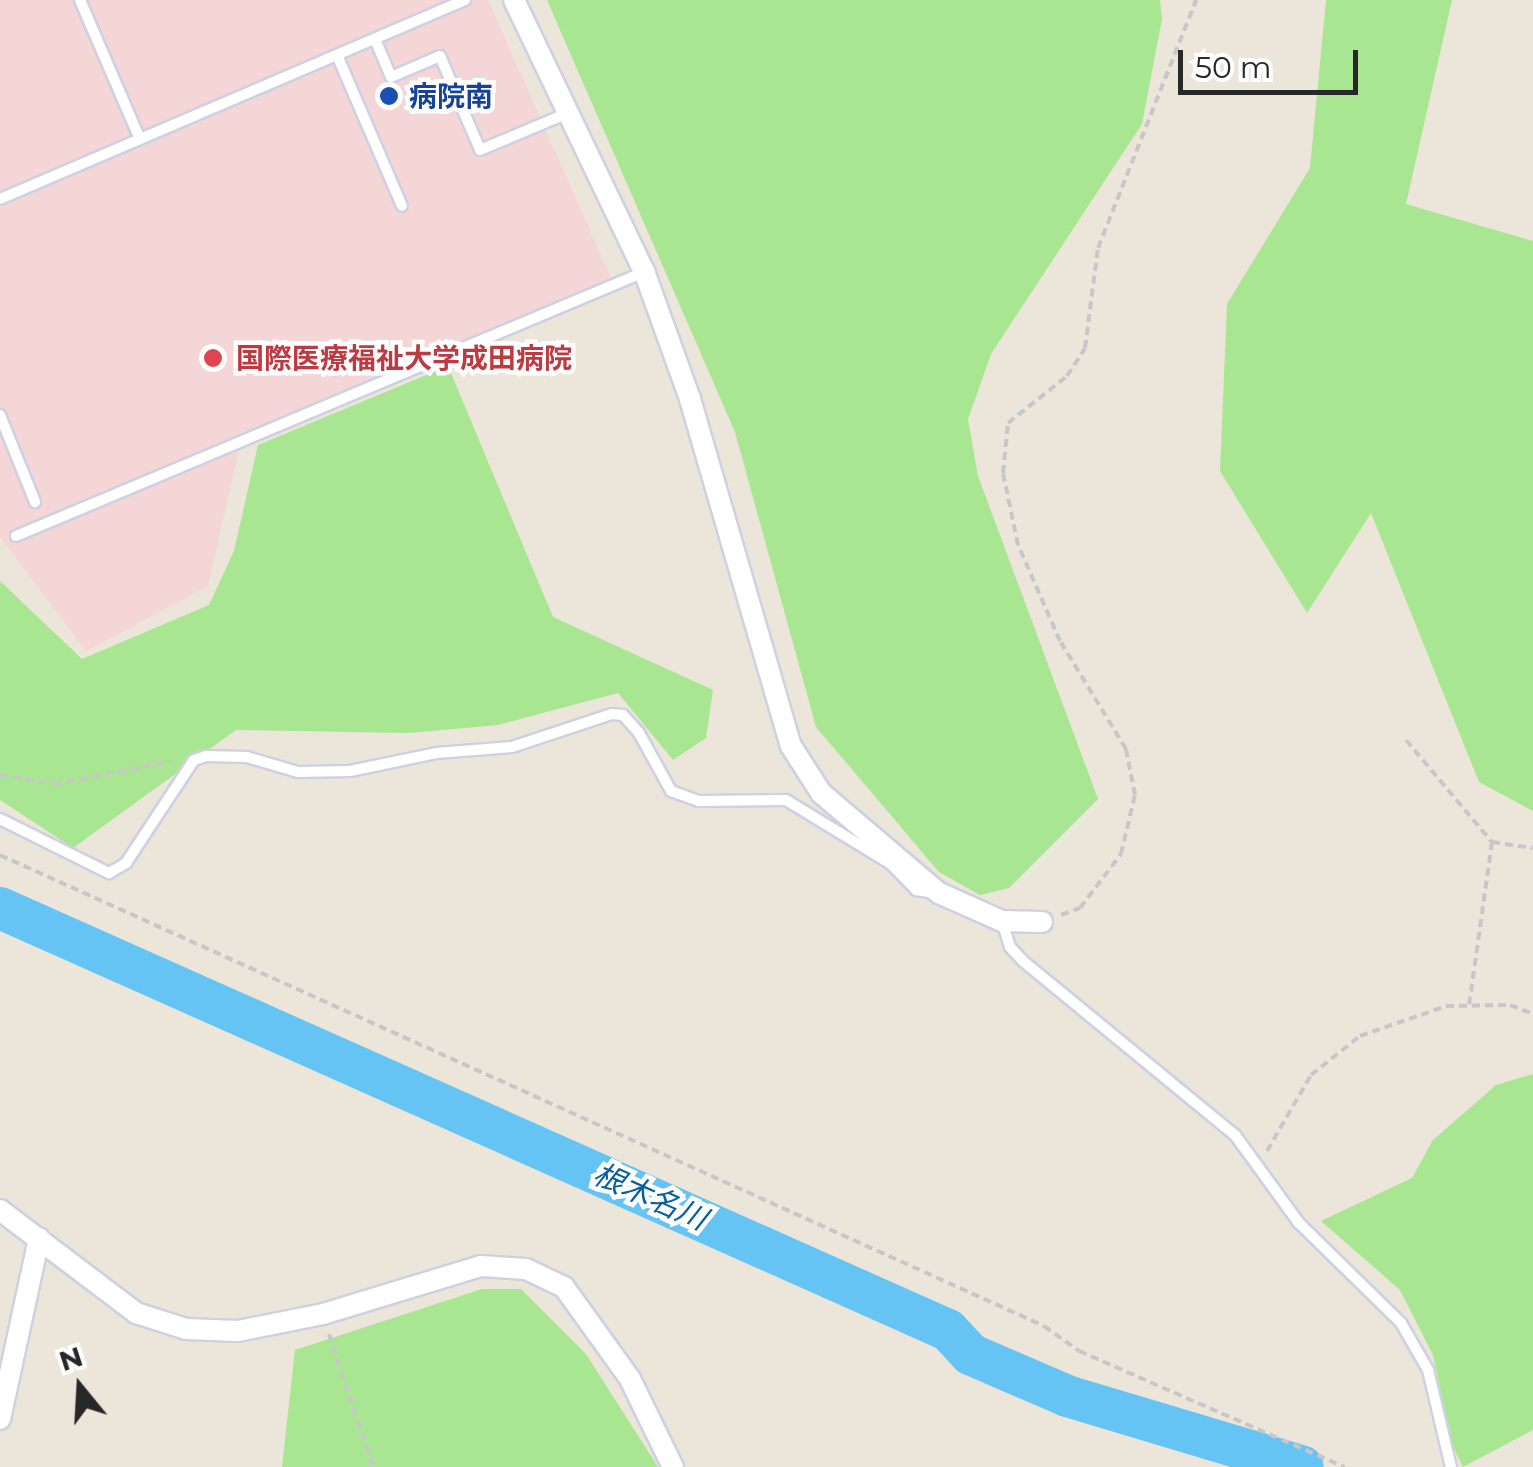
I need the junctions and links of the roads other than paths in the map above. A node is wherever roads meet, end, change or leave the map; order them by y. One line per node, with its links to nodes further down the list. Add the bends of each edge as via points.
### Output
1 (80, 0): 7 (lane)
2 (466, 0): 4 (lane)
3 (514, 0): 6 (street)
4 (375, 39): 5 (lane); 6 (lane, via 391,77 440,56 480,150)
5 (338, 55): 7 (lane); 9 (lane)
6 (568, 112): 10 (street)
7 (140, 139): 8 (lane)
8 (0, 199)
9 (402, 206)
10 (644, 271): 13 (lane); 15 (street, via 690,399 791,746 821,792)
11 (0, 414): 12 (lane)
12 (35, 502)
13 (16, 536)
14 (0, 819): 15 (lane, via 100,871 119,871 194,760 247,757 298,772 350,771 467,748 512,747 598,716 624,715 671,791 698,801 786,800 891,864 916,890)
15 (939, 893): 16 (street)
16 (1002, 921): 17 (street); 23 (lane, via 1023,961 1235,1134 1299,1222 1418,1347)
17 (1042, 922)
18 (0, 1210): 19 (street)
19 (38, 1238): 20 (street); 22 (street, via 136,1313 186,1329 238,1331 323,1314 481,1266 526,1269 564,1288 630,1379)
20 (9, 1339): 21 (street)
21 (0, 1419)
22 (673, 1467)
23 (1451, 1467)

